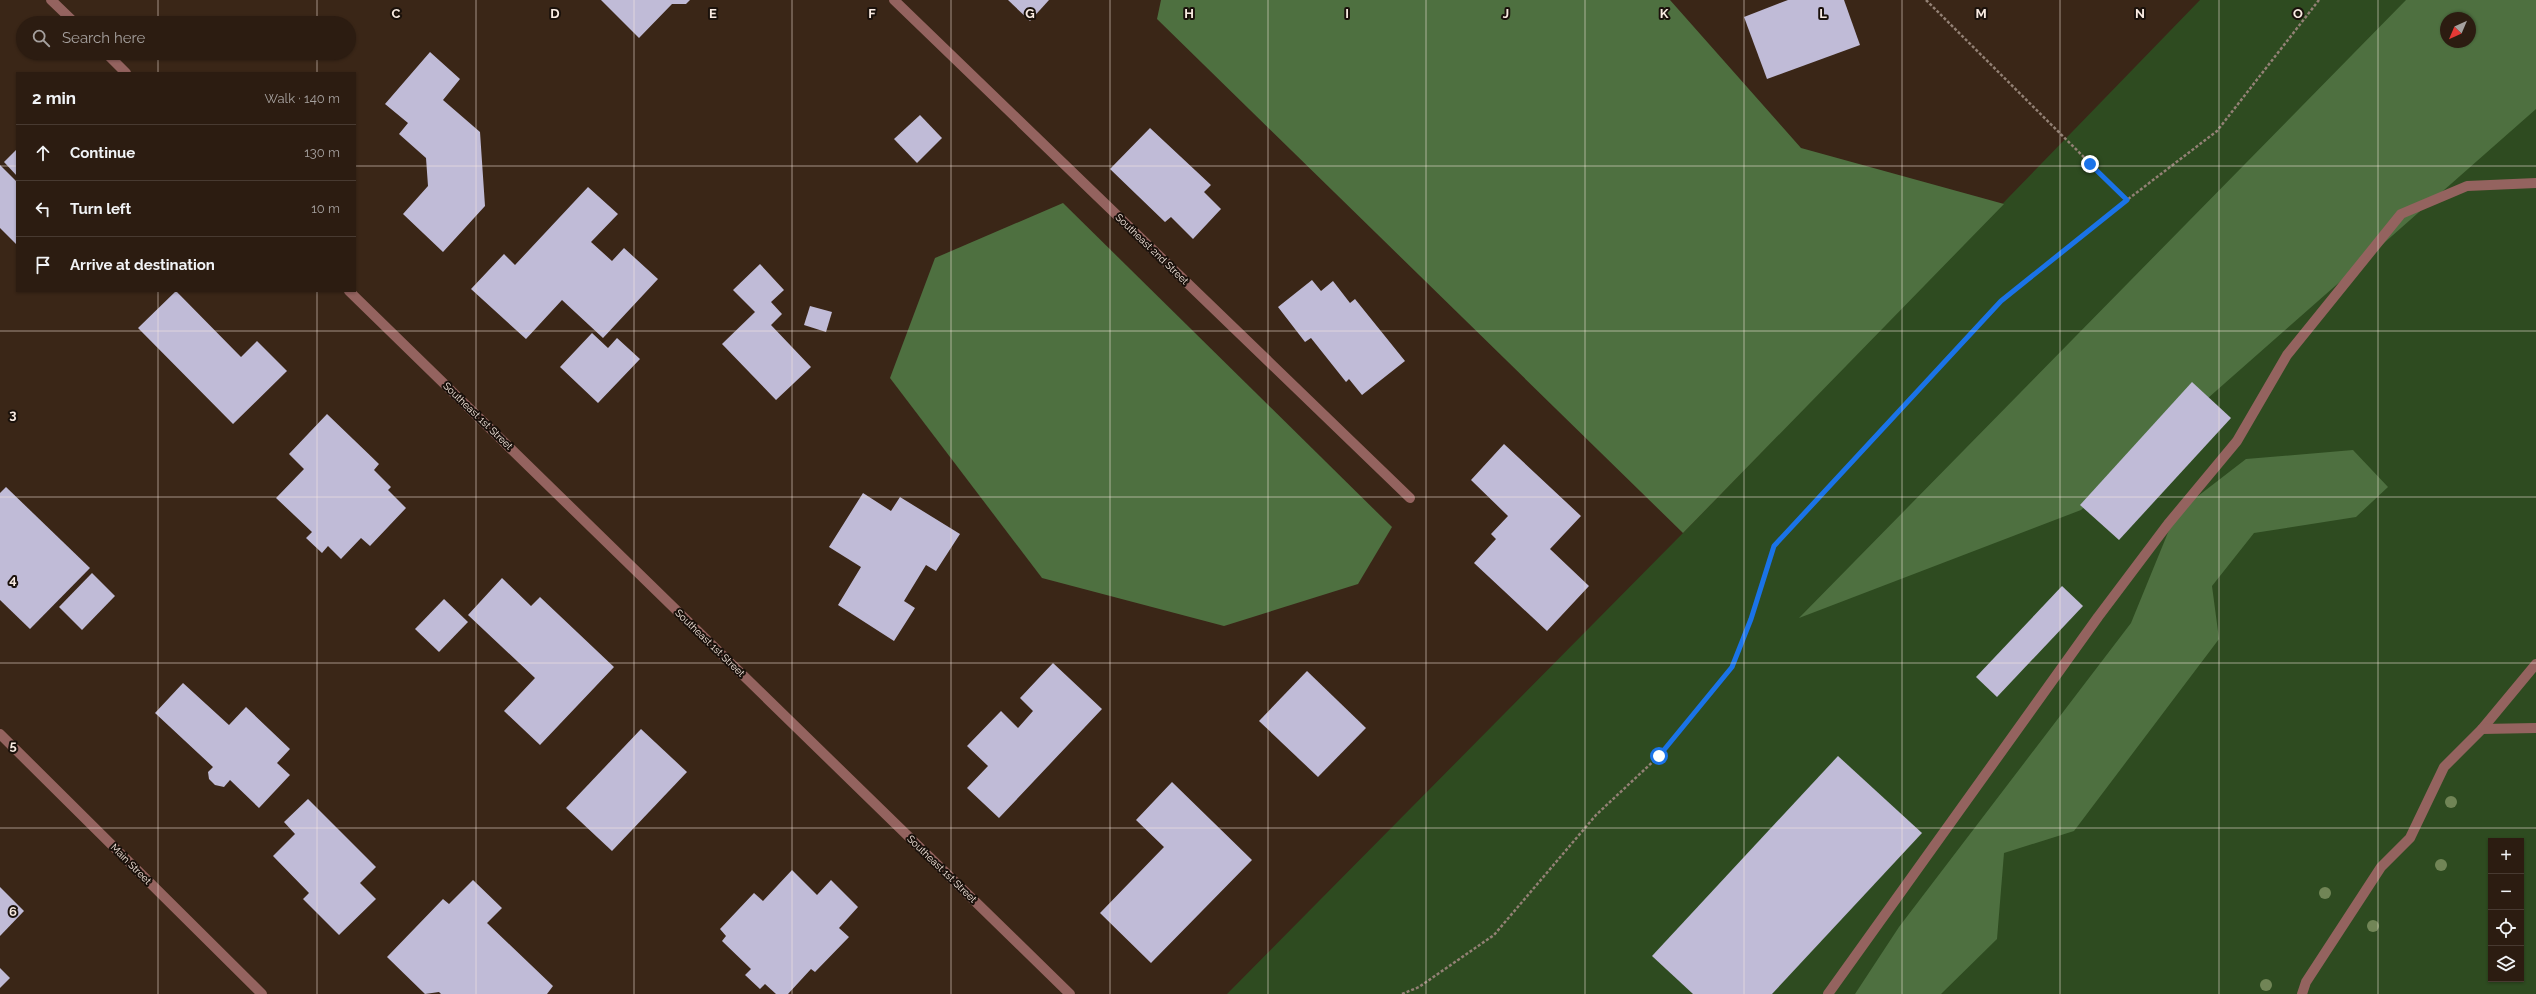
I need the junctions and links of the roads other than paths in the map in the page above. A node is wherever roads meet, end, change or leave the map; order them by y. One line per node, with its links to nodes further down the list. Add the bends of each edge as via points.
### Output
1 (51, 0): 3 (street)
2 (894, 0): 8 (street, Southeast 2nd Street)
3 (68, 16)
4 (113, 60): 5 (street)
5 (125, 72)
6 (2536, 183): 15 (street, via 2467,186 2401,214 2287,355 2237,441 2168,524 2098,617)
7 (350, 292): 14 (street, Southeast 1st Street)
8 (1410, 498)
9 (2536, 664): 11 (street)
10 (2536, 728): 11 (street)
11 (2482, 729): 16 (street, via 2444,767 2410,838 2381,867 2306,982)
12 (0, 734): 13 (street, Main Street)
13 (262, 994)
14 (1070, 994)
15 (1828, 994)
16 (2302, 994)

